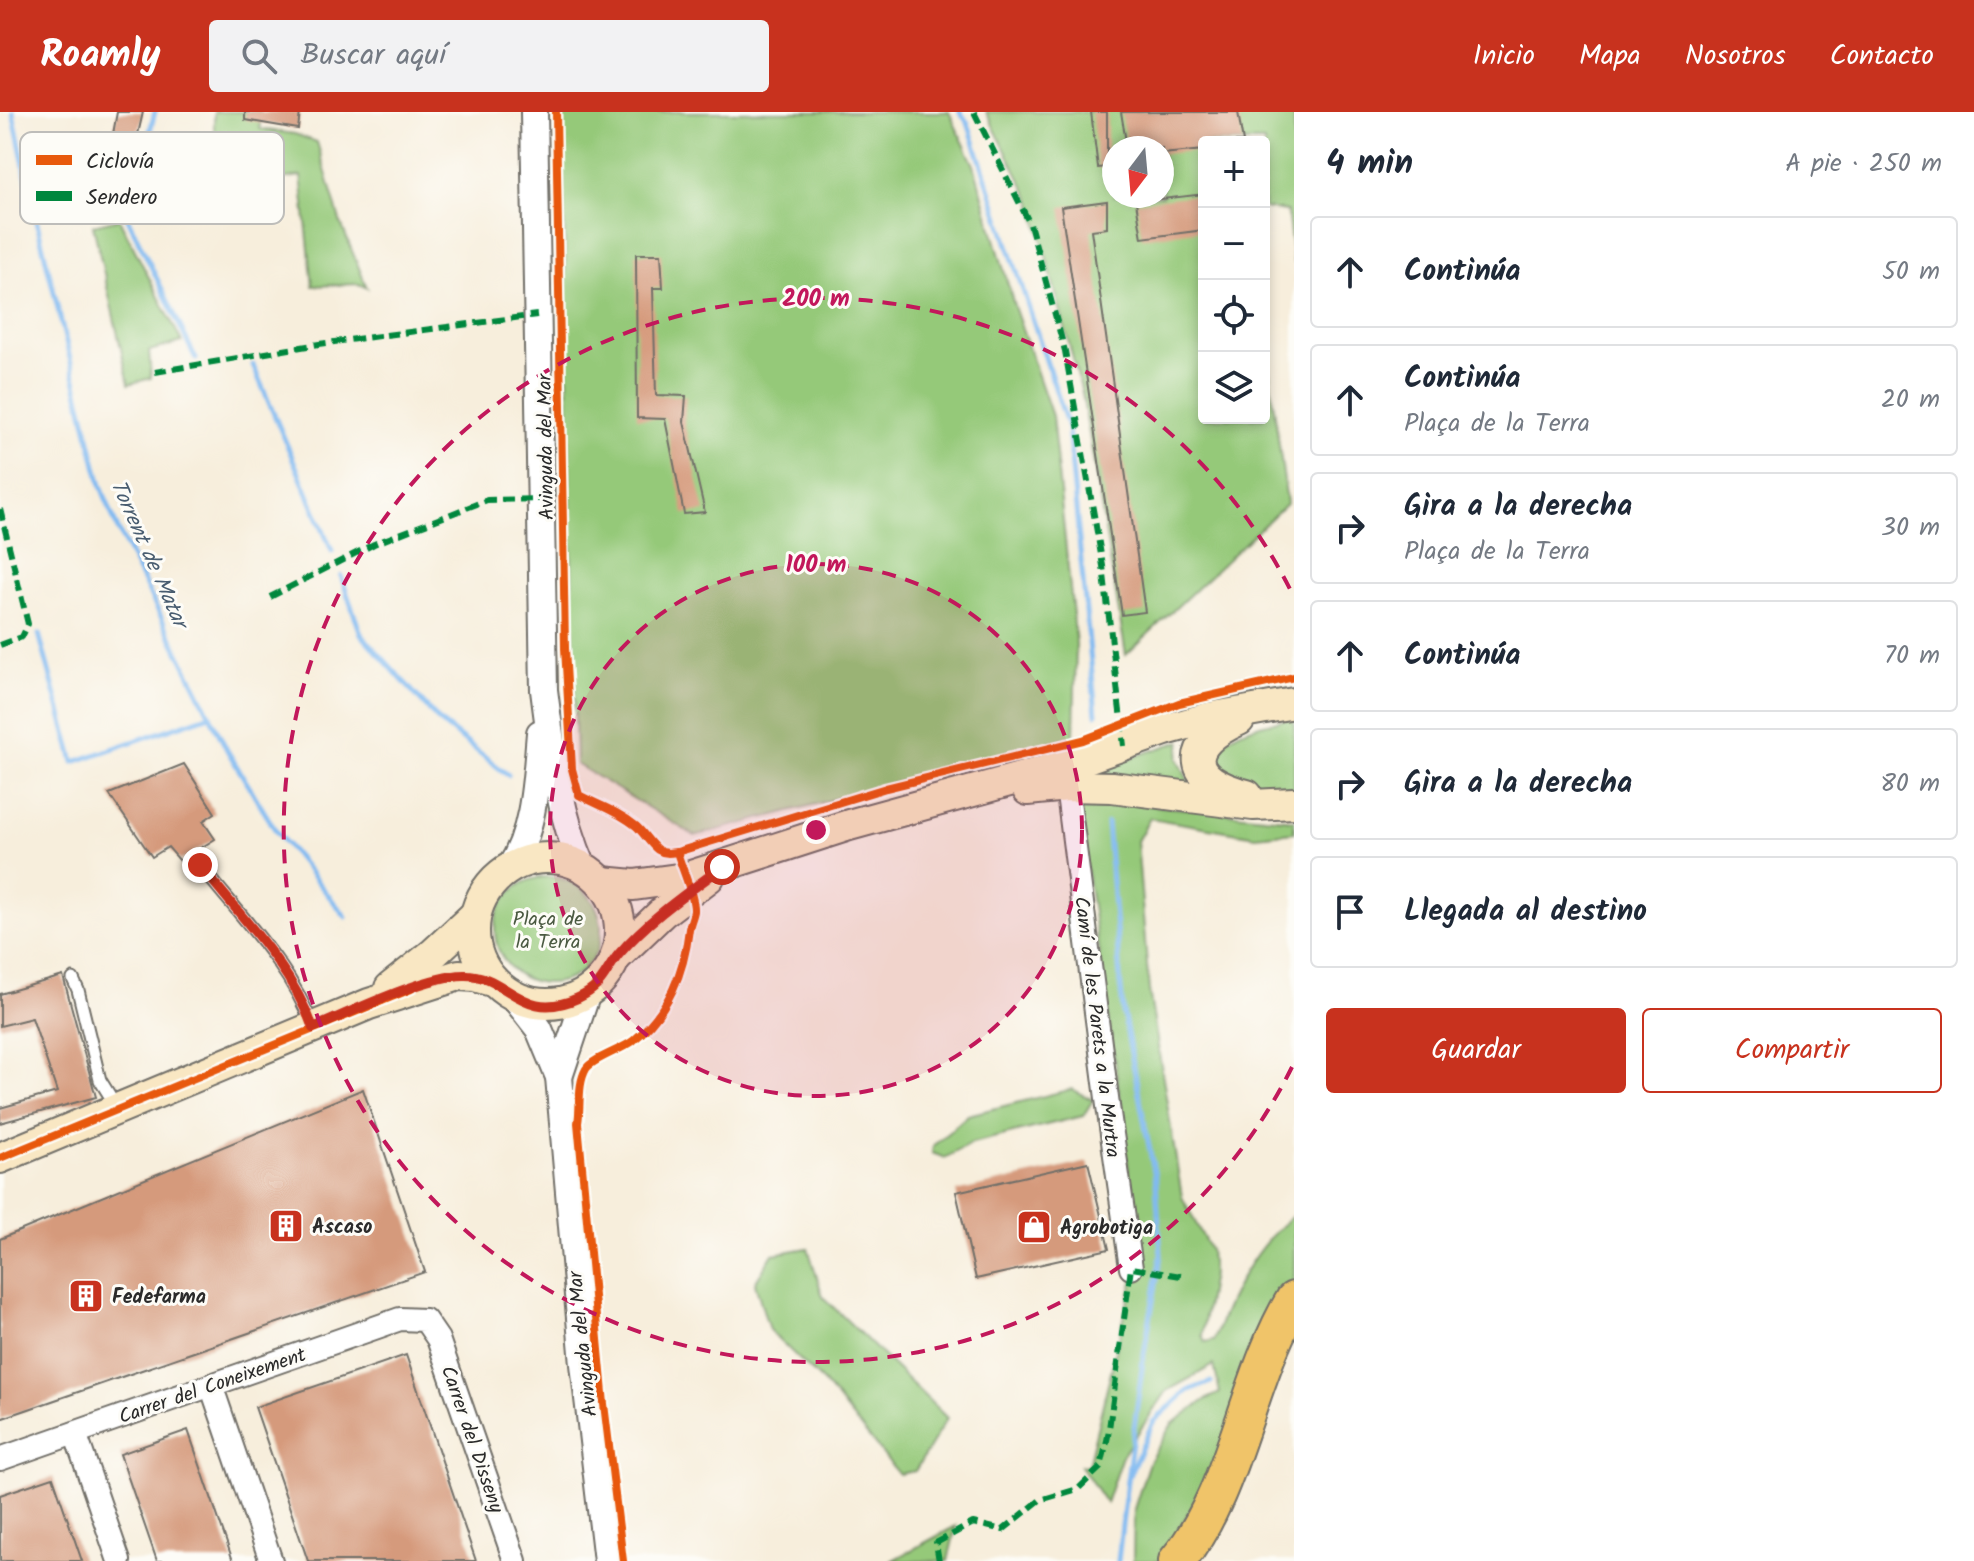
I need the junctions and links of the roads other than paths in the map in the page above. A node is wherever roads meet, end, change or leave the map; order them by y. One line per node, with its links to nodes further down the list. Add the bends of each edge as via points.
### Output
1 (534, 112): 2 (street, Avinguda del Mar)
2 (544, 690): 10 (street, Avinguda del Mar, via 535,783 520,852); 11 (street, Avinguda del Mar, via 568,829)
3 (1294, 703): 4 (main road)
4 (1259, 711): 6 (main road, via 1165,730 1064,766); 7 (main road, via 1206,739 1201,768 1217,785)
5 (1067, 786): 6 (main road); 7 (main road, via 1253,805); 22 (street, Camí de les Parets a la Murtra)
6 (942, 800): 9 (main road)
7 (1288, 803)
8 (200, 865): 18 (lane, via 291,980)
9 (722, 867): 11 (main road, via 634,885); 13 (main road)
10 (510, 868): 11 (main road, via 547,858 569,861); 12 (main road, via 490,885)
11 (592, 874): 13 (main road, via 614,900 620,920)
12 (475, 915): 15 (main road, via 476,950); 17 (main road)
13 (617, 956): 16 (main road)
14 (73, 979): 20 (lane, via 100,1080)
15 (503, 989): 16 (main road, via 551,1005); 17 (main road, via 459,975); 19 (street, Avinguda del Mar, via 545,1039)
16 (587, 993): 19 (street, Avinguda del Mar)
17 (369, 1004): 18 (main road)
18 (313, 1028): 20 (main road)
19 (559, 1077): 31 (street, Avinguda del Mar)
20 (118, 1109): 21 (main road)
21 (0, 1158)
22 (1131, 1268)
23 (1294, 1300): 32 (highway, via 1258,1375 1217,1490)
24 (425, 1320): 25 (street, Carrer del Coneixement, via 400,1319); 30 (street, Carrer del Disseny, via 438,1339)
25 (211, 1385): 26 (street, Carrer del Coneixement); 29 (street)
26 (75, 1433): 27 (street, Carrer del Coneixement); 28 (street)
27 (0, 1459)
28 (119, 1561)
29 (271, 1561)
30 (515, 1561)
31 (607, 1561)
32 (1177, 1561)

